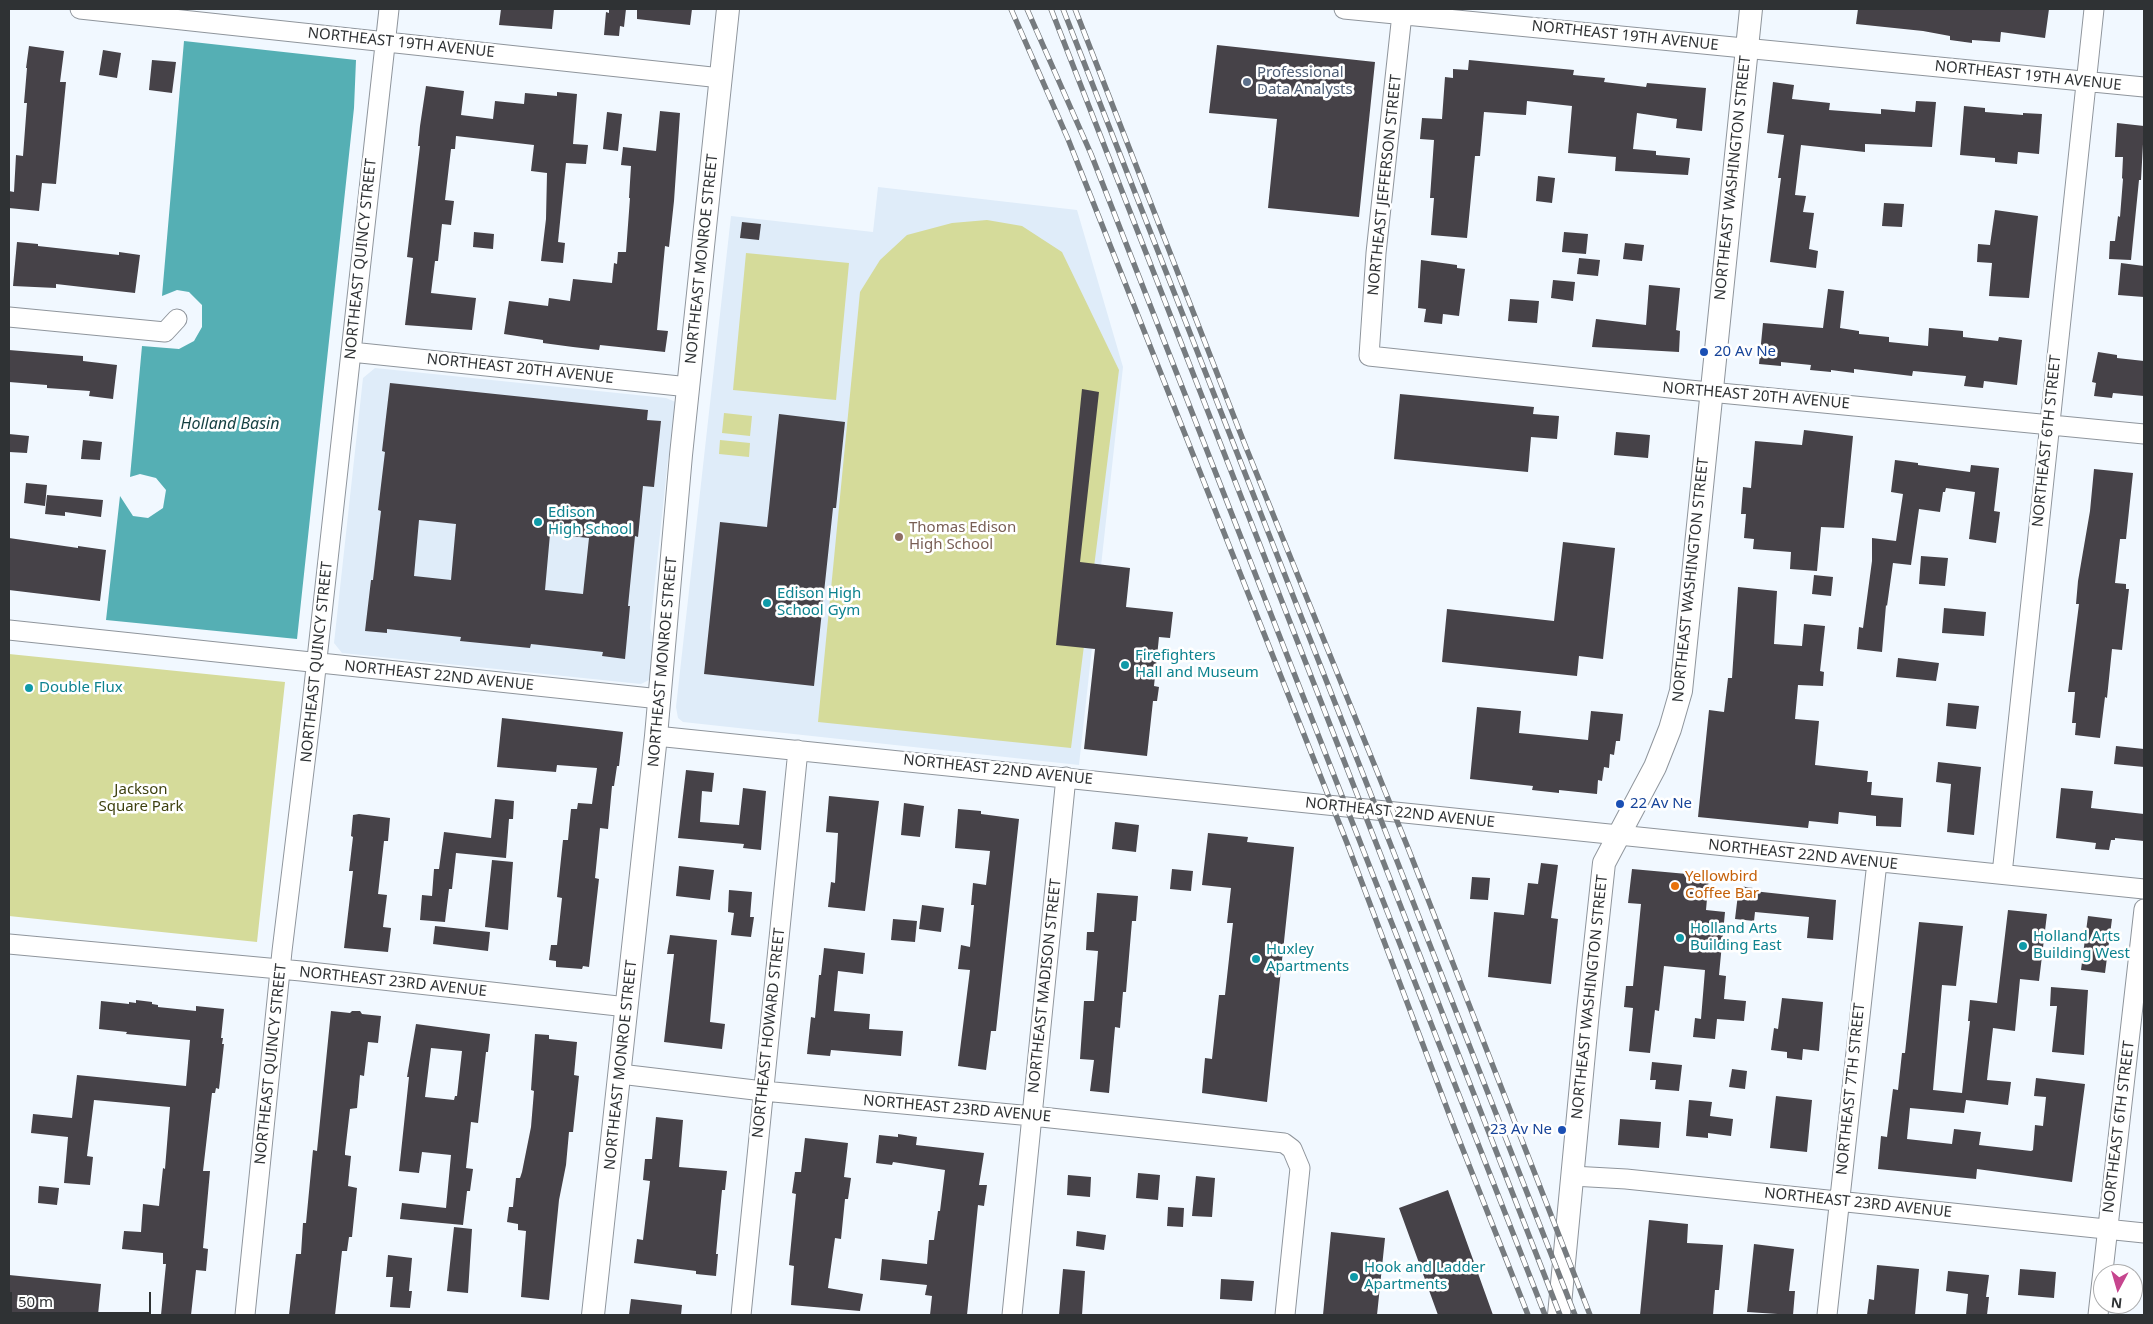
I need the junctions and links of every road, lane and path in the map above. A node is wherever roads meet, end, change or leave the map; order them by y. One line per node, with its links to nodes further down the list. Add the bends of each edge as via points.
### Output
1 (80, 9): 8 (street, NORTHEAST 19TH AVENUE)
2 (389, 9): 8 (street, NORTHEAST QUINCY STREET)
3 (728, 9): 10 (street, NORTHEAST MONROE STREET)
4 (1344, 9): 7 (street, NORTHEAST 19TH AVENUE)
5 (1751, 9): 9 (street, NORTHEAST WASHINGTON STREET)
6 (2094, 9): 11 (street, NORTHEAST 6TH STREET)
7 (1402, 14): 9 (street, NORTHEAST 19TH AVENUE); 16 (street, NORTHEAST JEFFERSON STREET, via 1376,253)
8 (386, 42): 10 (street, NORTHEAST 19TH AVENUE); 15 (street, NORTHEAST QUINCY STREET)
9 (1746, 48): 11 (street, NORTHEAST 19TH AVENUE); 18 (street, NORTHEAST WASHINGTON STREET)
10 (721, 78): 17 (street, NORTHEAST MONROE STREET)
11 (2086, 81): 12 (street, NORTHEAST 19TH AVENUE); 19 (street, NORTHEAST 6TH STREET)
12 (2144, 87)
13 (9, 317): 14 (street, via 164,332)
14 (177, 319)
15 (350, 352): 17 (street, NORTHEAST 20TH AVENUE); 22 (street, NORTHEAST QUINCY STREET)
16 (1369, 356): 18 (street, NORTHEAST 20TH AVENUE)
17 (689, 387): 23 (street, NORTHEAST MONROE STREET)
18 (1711, 392): 19 (street, NORTHEAST 20TH AVENUE); 27 (street, NORTHEAST WASHINGTON STREET, via 1681,690 1655,767)
19 (2049, 423): 20 (street, NORTHEAST 20TH AVENUE); 29 (street, NORTHEAST 6TH STREET)
20 (2144, 434)
21 (9, 630): 22 (street, NORTHEAST 22ND AVENUE)
22 (316, 663): 23 (street, NORTHEAST 22ND AVENUE); 33 (street, NORTHEAST QUINCY STREET)
23 (660, 700): 24 (street, NORTHEAST MONROE STREET)
24 (656, 736): 25 (street, NORTHEAST 22ND AVENUE); 34 (street, NORTHEAST MONROE STREET)
25 (798, 750): 26 (street, NORTHEAST 22ND AVENUE); 36 (street, NORTHEAST HOWARD STREET)
26 (1066, 777): 27 (street, NORTHEAST 22ND AVENUE); 37 (street, NORTHEAST MADISON STREET)
27 (1619, 836): 28 (street, NORTHEAST 22ND AVENUE); 38 (street, NORTHEAST WASHINGTON STREET, via 1604,863)
28 (1877, 862): 29 (street, NORTHEAST 22ND AVENUE); 39 (street, NORTHEAST 7TH STREET)
29 (2002, 874): 30 (street, NORTHEAST 22ND AVENUE)
30 (2144, 890)
31 (2144, 909): 40 (street, NORTHEAST 6TH STREET)
32 (9, 944): 33 (street, NORTHEAST 23RD AVENUE)
33 (280, 970): 34 (street, NORTHEAST 23RD AVENUE); 42 (street, NORTHEAST QUINCY STREET)
34 (627, 1007): 35 (street, NORTHEAST MONROE STREET)
35 (620, 1074): 36 (street, NORTHEAST 23RD AVENUE); 43 (street, NORTHEAST MONROE STREET)
36 (763, 1091): 37 (street, NORTHEAST 23RD AVENUE); 44 (street, NORTHEAST HOWARD STREET)
37 (1032, 1116): 45 (street, NORTHEAST MADISON STREET); 46 (street, NORTHEAST 23RD AVENUE, via 1274,1141 1292,1149 1300,1168)
38 (1572, 1176): 39 (street, NORTHEAST 23RD AVENUE); 47 (street, NORTHEAST WASHINGTON STREET)
39 (1839, 1202): 40 (street, NORTHEAST 23RD AVENUE); 48 (street, NORTHEAST 7TH STREET)
40 (2107, 1229): 41 (street, NORTHEAST 23RD AVENUE); 49 (street, NORTHEAST 6TH STREET)
41 (2144, 1233)
42 (245, 1315)
43 (593, 1315)
44 (741, 1315)
45 (1012, 1315)
46 (1285, 1315)
47 (1559, 1315)
48 (1827, 1315)
49 (2098, 1315)

